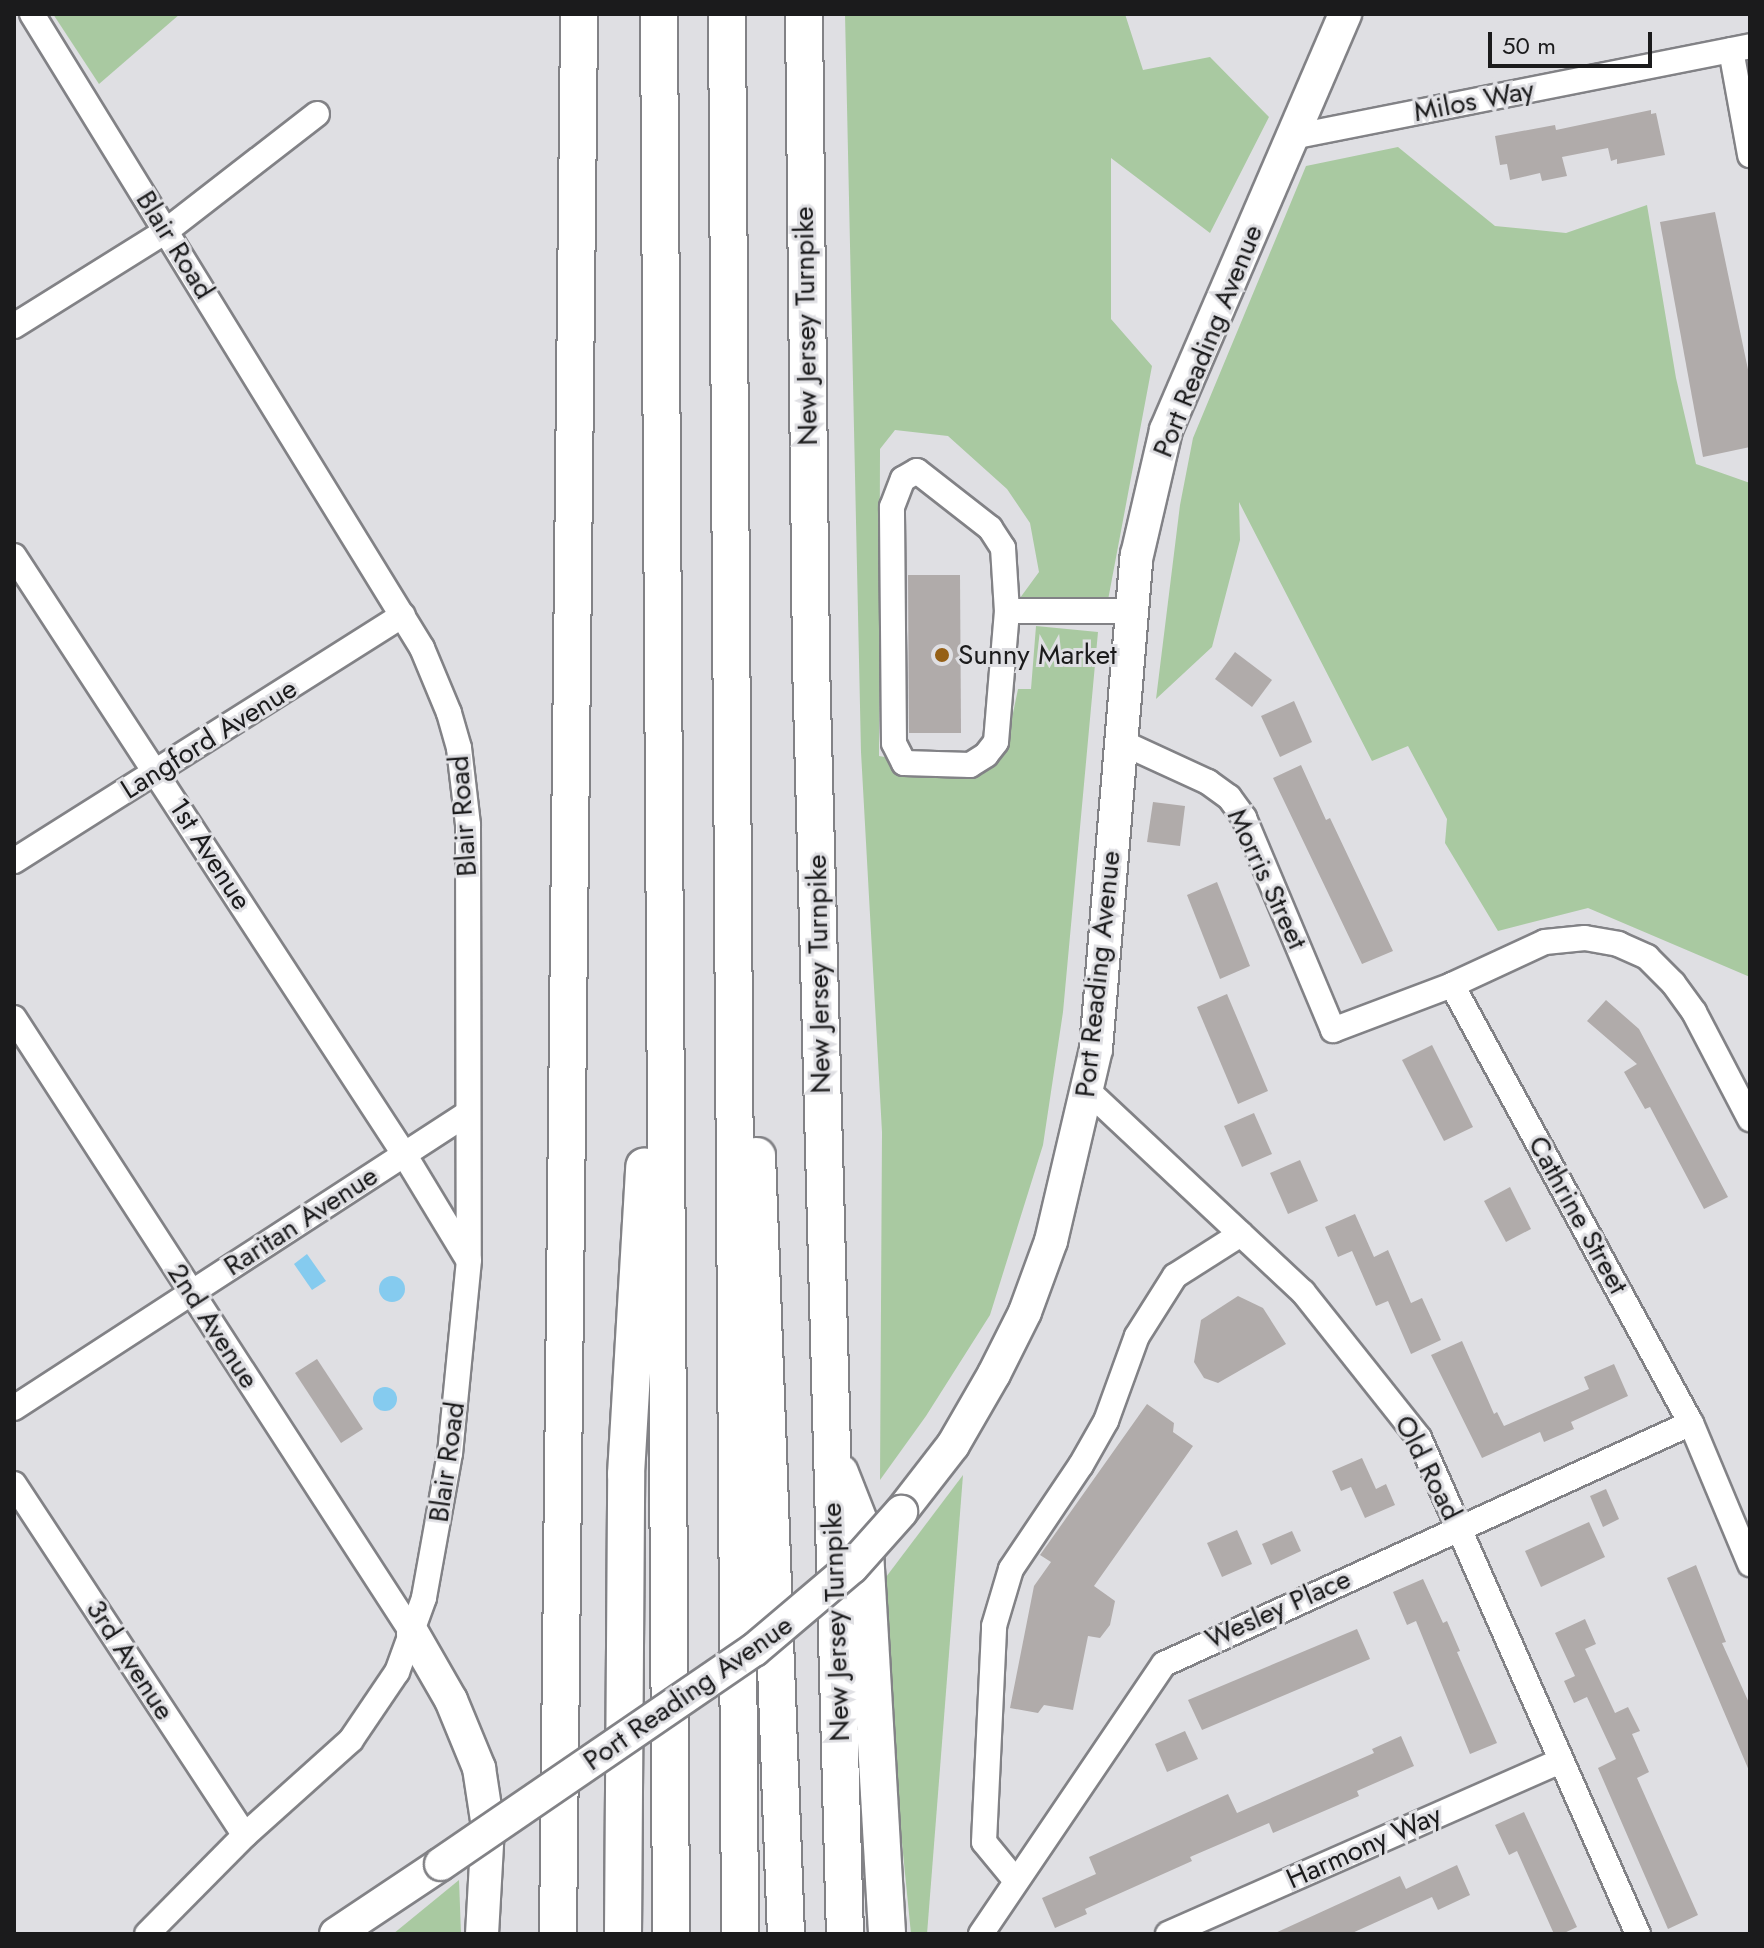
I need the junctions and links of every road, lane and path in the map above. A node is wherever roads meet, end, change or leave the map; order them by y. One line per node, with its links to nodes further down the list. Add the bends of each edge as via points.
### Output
1 (32, 14): 11 (street, Blair Road)
2 (579, 14): 37 (highway)
3 (659, 14): 21 (highway)
4 (727, 14): 17 (highway)
5 (804, 14): 33 (highway, New Jersey Turnpike, via 811,663)
6 (1345, 14): 9 (main road, Port Reading Avenue)
7 (1741, 48): 9 (street, Milos Way); 10 (street)
8 (317, 114): 11 (street)
9 (1292, 137): 15 (main road, Port Reading Avenue, via 1166,430 1137,555)
10 (1750, 155)
11 (166, 231): 12 (street); 16 (street, Blair Road)
12 (14, 326)
13 (14, 556): 19 (street, 1st Avenue)
14 (1007, 611): 14 (street, via 1003,548 990,528 917,471 903,479 892,507 894,743 904,763 970,765 996,742); 15 (street)
15 (1132, 611): 18 (main road, Port Reading Avenue)
16 (403, 615): 19 (street, Langford Avenue); 25 (street, Blair Road, via 437,678 466,785)
17 (731, 637): 51 (highway); 52 (highway, via 756,1118)
18 (1121, 742): 22 (street, Morris Street, via 1229,797 1244,818 1333,1030); 24 (main road, Port Reading Avenue, via 1096,1049)
19 (155, 775): 20 (street, Langford Avenue); 27 (street, 1st Avenue)
20 (14, 861)
21 (664, 954): 49 (highway, via 628,1398); 50 (highway)
22 (1452, 985): 26 (street, via 1545,942 1585,938 1647,957 1694,1012); 32 (street, Cathrine Street)
23 (14, 1018): 30 (street, 2nd Avenue)
24 (1087, 1090): 28 (street, Old Road); 41 (main road, Port Reading Avenue, bridge, via 1051,1241 1025,1312 953,1445 901,1512 852,1567 754,1650)
25 (468, 1113): 27 (street, Raritan Avenue); 29 (street, Blair Road)
26 (1750, 1119)
27 (404, 1154): 29 (street, 1st Avenue); 30 (street, Raritan Avenue)
28 (1241, 1234): 35 (street, Old Road, via 1303,1292 1404,1414); 42 (street, via 1175,1276 1137,1336 1106,1421 1011,1569 994,1626 984,1842)
29 (469, 1260): 38 (street, Blair Road, via 444,1497)
30 (192, 1293): 31 (street, Raritan Avenue); 38 (street, 2nd Avenue)
31 (14, 1408)
32 (1691, 1423): 35 (street, Wesley Place); 36 (street, Cathrine Street)
33 (831, 1452): 53 (highway, New Jersey Turnpike); 54 (highway, via 864,1534)
34 (14, 1484): 40 (street, 3rd Avenue)
35 (1458, 1528): 39 (street, Old Road); 42 (street, Wesley Place, via 1164,1664)
36 (1750, 1564)
37 (562, 1603): 47 (highway); 48 (highway)
38 (413, 1634): 40 (street, via 397,1672 351,1740); 46 (main road, via 451,1700 481,1779 488,1827)
39 (1560, 1761): 56 (street, Harmony Way); 57 (street, Old Road)
40 (245, 1835): 43 (street)
41 (441, 1864): 44 (main road, Port Reading Avenue); 45 (main road)
42 (1016, 1881): 55 (street, Wesley Place)
43 (147, 1934)
44 (336, 1934)
45 (367, 1934)
46 (482, 1934)
47 (534, 1934)
48 (558, 1934)
49 (623, 1934)
50 (671, 1934)
51 (740, 1934)
52 (786, 1934)
53 (845, 1934)
54 (887, 1934)
55 (981, 1934)
56 (1168, 1934)
57 (1638, 1934)

